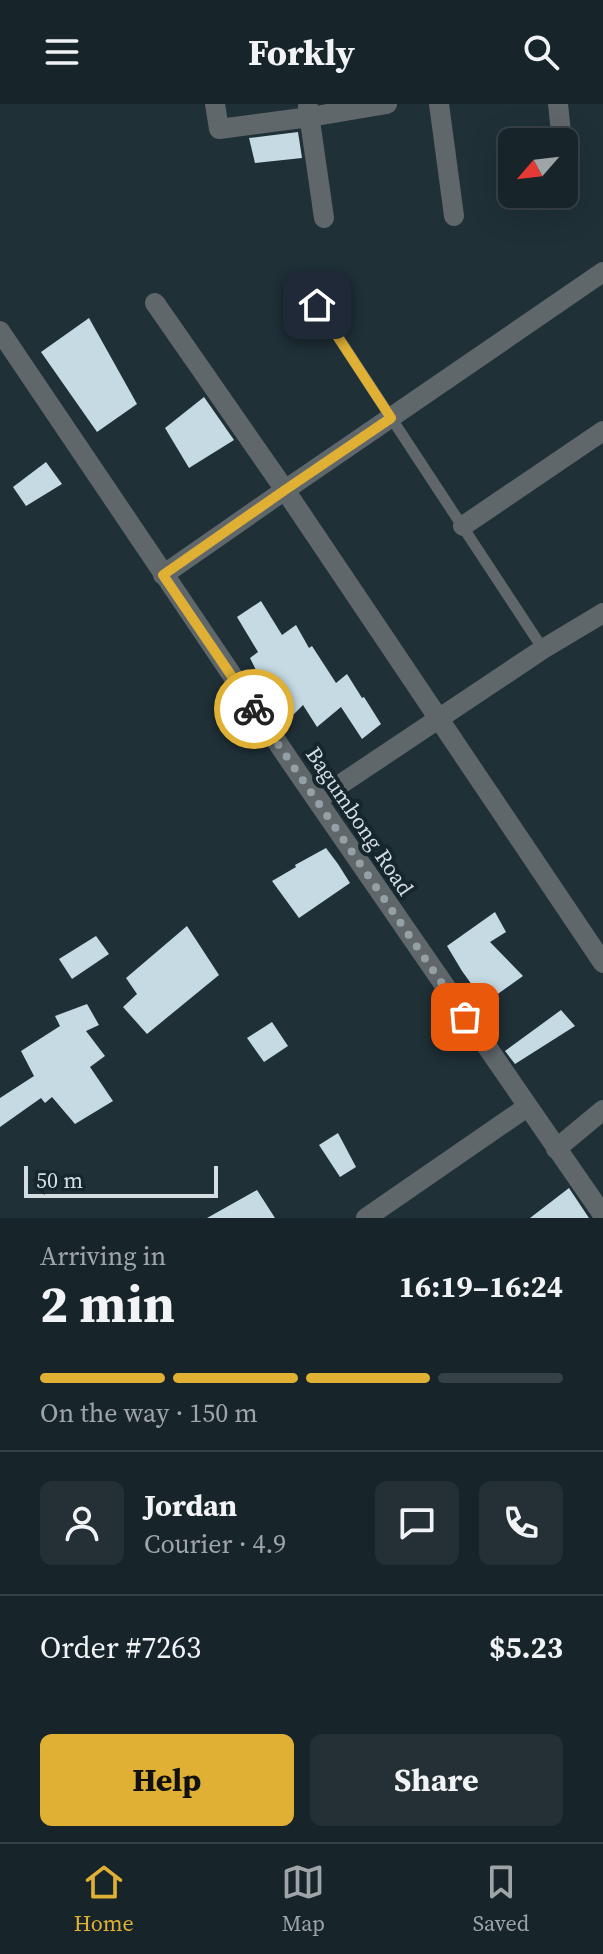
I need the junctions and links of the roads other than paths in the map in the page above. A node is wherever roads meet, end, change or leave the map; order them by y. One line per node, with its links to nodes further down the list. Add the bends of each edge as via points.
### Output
1 (215, 104): 5 (street, via 219,129)
2 (387, 104): 5 (street)
3 (439, 104): 7 (street)
4 (558, 104): 6 (street)
5 (309, 111): 8 (street)
6 (561, 128)
7 (454, 216)
8 (324, 218)
9 (603, 272): 13 (street)
10 (155, 303): 15 (street)
11 (317, 305): 13 (lane)
12 (0, 331): 17 (street, Bagumbong Road)
13 (391, 418): 15 (street); 16 (lane)
14 (603, 431): 16 (street)
15 (285, 490): 17 (street); 20 (street)
16 (463, 526): 19 (lane)
17 (163, 575): 21 (street, Bagumbong Road)
18 (603, 613): 19 (street)
19 (543, 649): 20 (street)
20 (438, 720): 21 (street); 22 (street)
21 (317, 800): 23 (street, Bagumbong Road)
22 (603, 963)
23 (527, 1107): 25 (street, Bagumbong Road); 27 (street)
24 (603, 1110): 25 (street)
25 (556, 1149): 26 (street, Bagumbong Road)
26 (603, 1215)
27 (366, 1218)

